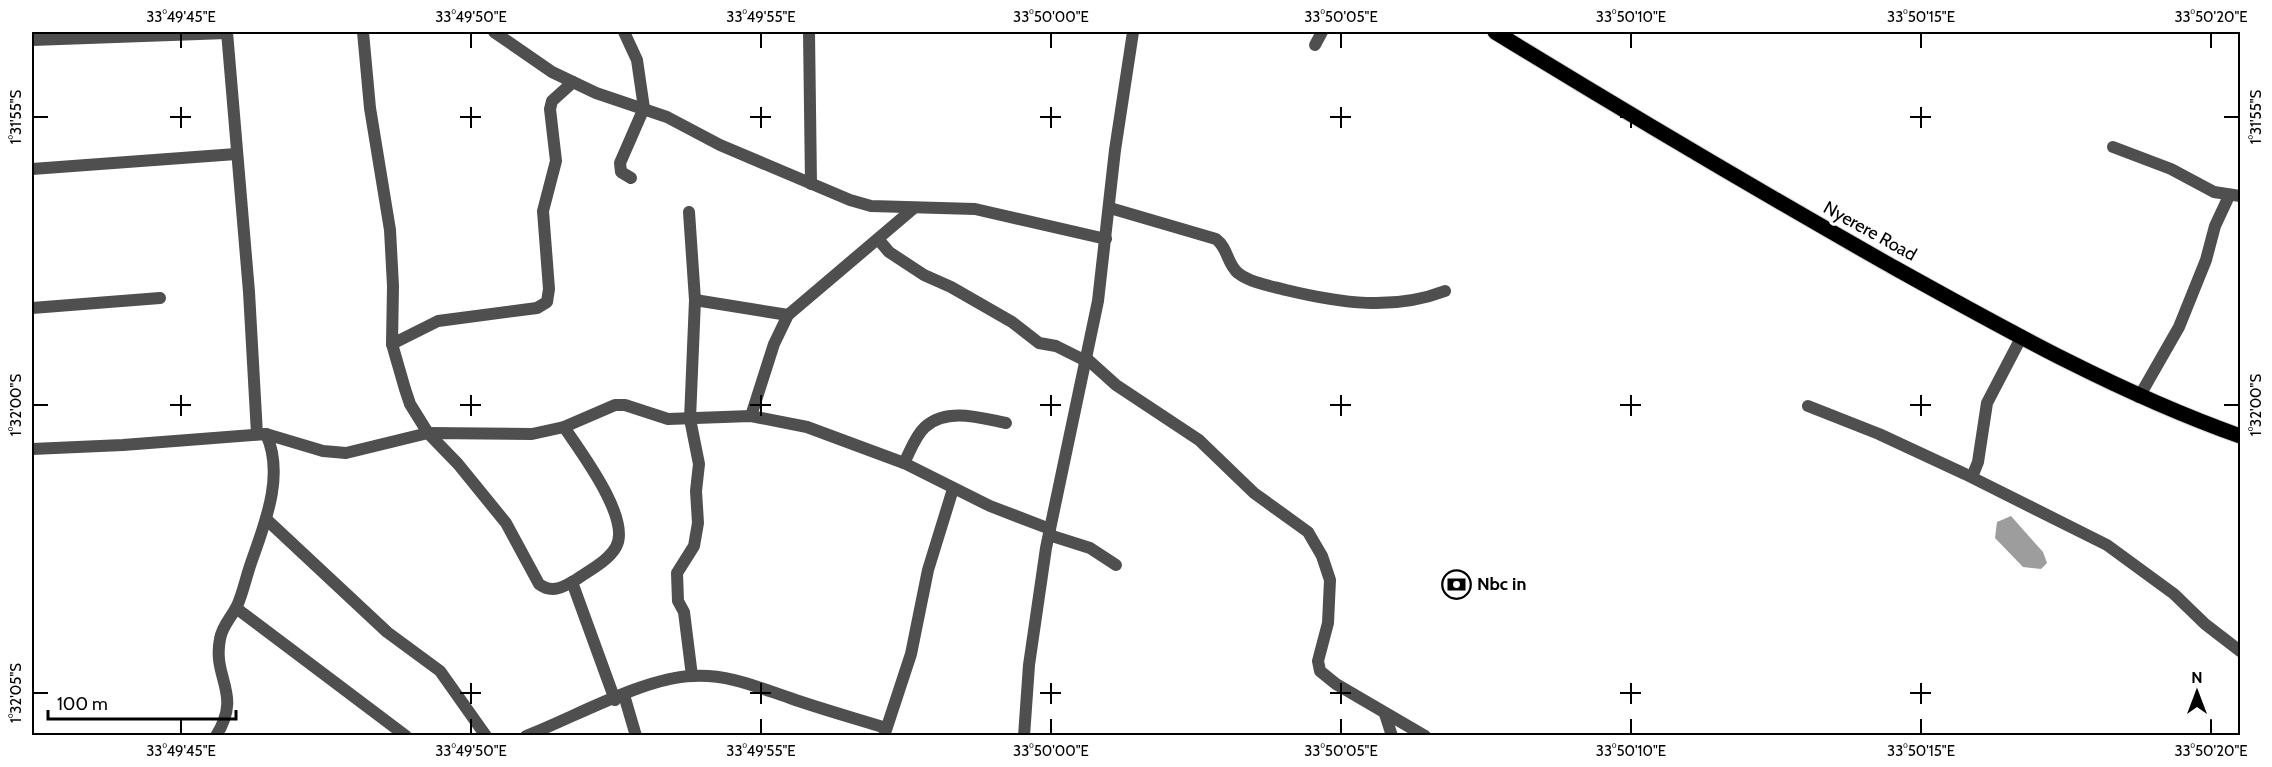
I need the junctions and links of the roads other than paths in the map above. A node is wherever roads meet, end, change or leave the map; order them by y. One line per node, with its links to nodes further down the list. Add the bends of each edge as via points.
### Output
1 (227, 32): 9 (street); 15 (street)
2 (363, 32): 31 (street, via 373,129 390,230)
3 (494, 32): 12 (street, via 529,58)
4 (624, 32): 13 (street, via 637,60)
5 (809, 32): 18 (street)
6 (1133, 32): 21 (street)
7 (1322, 32): 11 (street)
8 (1495, 32): 30 (main road, Nyerere Road, via 1698,156)
9 (99, 34): 10 (street)
10 (32, 40)
11 (1315, 45)
12 (573, 82): 13 (street); 31 (street, via 552,101 550,109 556,161 543,211 547,302 537,308 438,321)
13 (644, 108): 17 (street, via 620,163 621,172); 18 (street)
14 (2113, 147): 19 (street, via 2171,169 2214,192)
15 (236, 153): 16 (street); 40 (street)
16 (32, 169)
17 (631, 178)
18 (811, 184): 20 (street, via 871,206)
19 (2235, 196): 33 (street, via 2215,226 2179,327)
20 (914, 208): 23 (street); 24 (street, via 975,209)
21 (1110, 208): 24 (street); 25 (street, via 1216,239 1239,273 1314,297 1341,303 1403,303)
22 (689, 212): 27 (street)
23 (878, 239): 29 (street); 32 (street, via 889,252 924,275 1012,322 1039,342)
24 (1106, 239): 32 (street)
25 (1445, 291)
26 (160, 298): 28 (street)
27 (695, 300): 29 (street); 36 (street)
28 (32, 308)
29 (788, 315): 35 (street)
30 (2022, 336): 33 (main road, Nyerere Road); 44 (street, via 1987,403)
31 (392, 344): 39 (street, via 410,404)
32 (1086, 360): 47 (street); 54 (street, via 1116,385 1199,440 1254,492 1308,532 1322,556 1329,580 1328,623 1318,661 1320,671)
33 (2139, 397): 41 (main road, Nyerere Road)
34 (1808, 406): 44 (street)
35 (751, 416): 36 (street); 43 (street, via 807,427)
36 (690, 419): 38 (street, via 668,419 615,405); 52 (street, via 699,464 698,523 694,546 677,573 678,601 684,612)
37 (1006, 423): 43 (street, via 969,416 934,421 918,435)
38 (564, 427): 39 (street, via 506,436); 49 (street, via 616,513 620,536 610,556)
39 (428, 433): 40 (street, via 335,453); 49 (street, via 506,523 539,584 554,590)
40 (261, 434): 42 (street); 46 (street, via 274,459)
41 (2241, 436)
42 (32, 449)
43 (904, 464): 45 (street)
44 (1972, 477): 51 (street, via 2107,545 2174,594)
45 (953, 489): 47 (street); 55 (street, via 928,570 911,654)
46 (266, 519): 50 (street); 58 (street, via 387,632 440,671)
47 (1049, 532): 48 (street, via 1090,548); 61 (street, via 1029,665)
48 (1116, 565)
49 (572, 582): 53 (street)
50 (236, 608): 56 (street, via 223,627 218,646 229,703 225,721); 57 (street)
51 (2241, 651)
52 (693, 675): 53 (street); 55 (street, via 759,686)
53 (620, 697): 59 (street); 60 (street)
54 (1385, 714): 62 (street); 63 (street)
55 (885, 732)
56 (216, 735)
57 (406, 735)
58 (486, 735)
59 (526, 735)
60 (636, 735)
61 (1024, 735)
62 (1392, 735)
63 (1425, 735)

